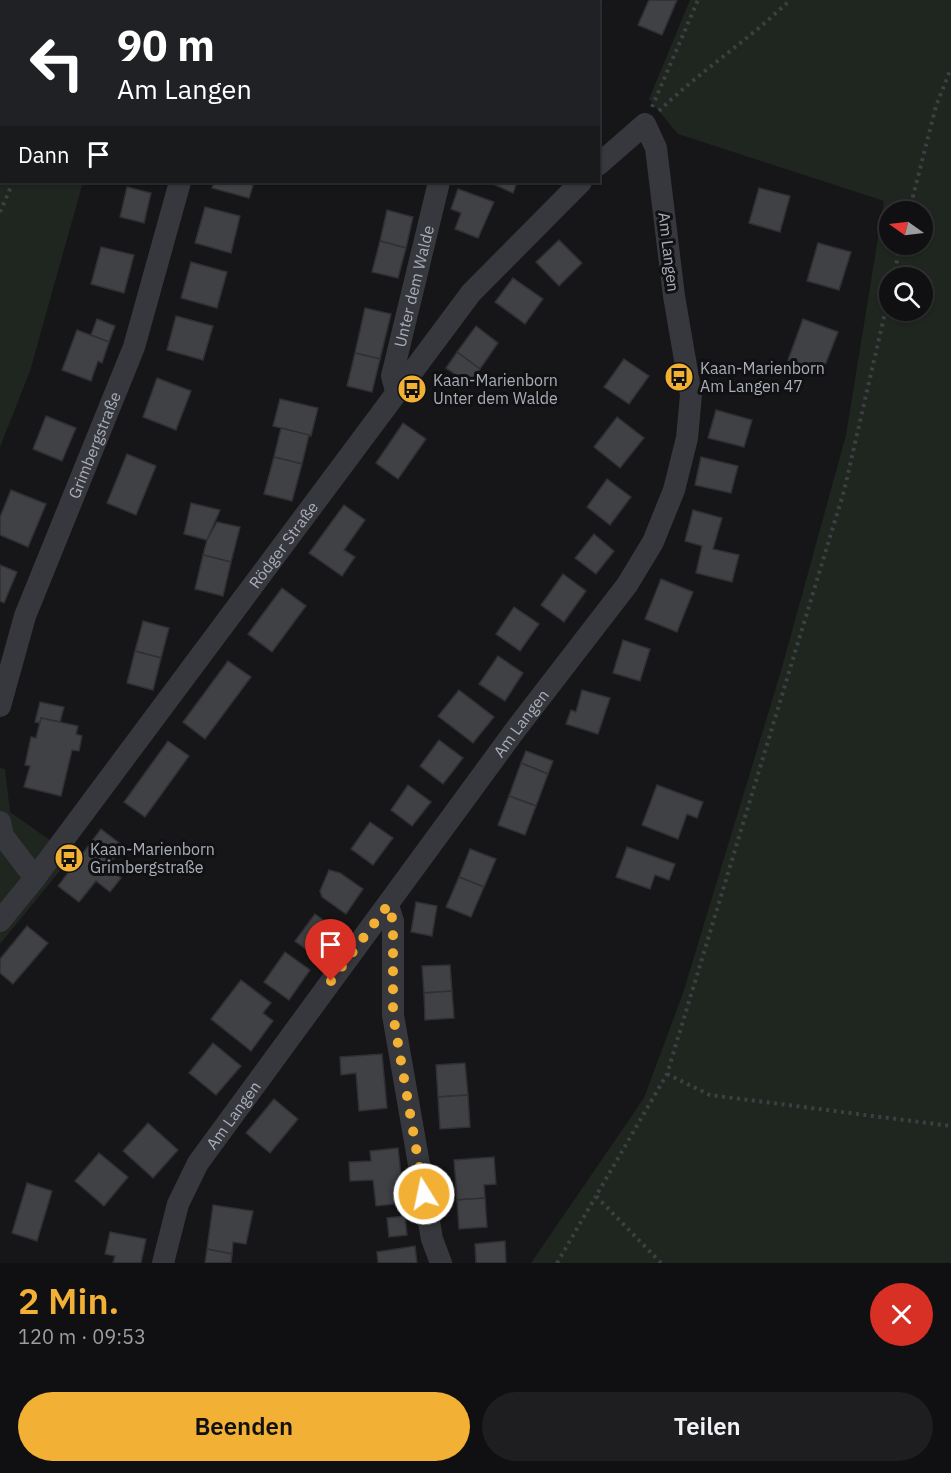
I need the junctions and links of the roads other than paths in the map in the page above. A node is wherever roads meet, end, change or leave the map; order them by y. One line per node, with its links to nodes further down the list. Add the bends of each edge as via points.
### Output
1 (600, 163): 9 (street, Am Langen, via 645,124 656,148 691,395 687,438 674,490 653,542 627,585)
2 (180, 183): 6 (street, Grimbergstraße, via 134,347 25,616)
3 (439, 183): 5 (street, Unter dem Walde, via 392,376)
4 (580, 183): 5 (street, Rödger Straße, via 471,293)
5 (396, 391): 8 (street, Rödger Straße)
6 (0, 706)
7 (0, 822): 8 (street, via 3,836)
8 (36, 878): 10 (street, Rödger Straße)
9 (388, 905): 11 (street, Am Langen, via 198,1163 178,1204); 12 (street, via 393,921 393,1015 432,1239)
10 (0, 921)
11 (163, 1263)
12 (441, 1263)

